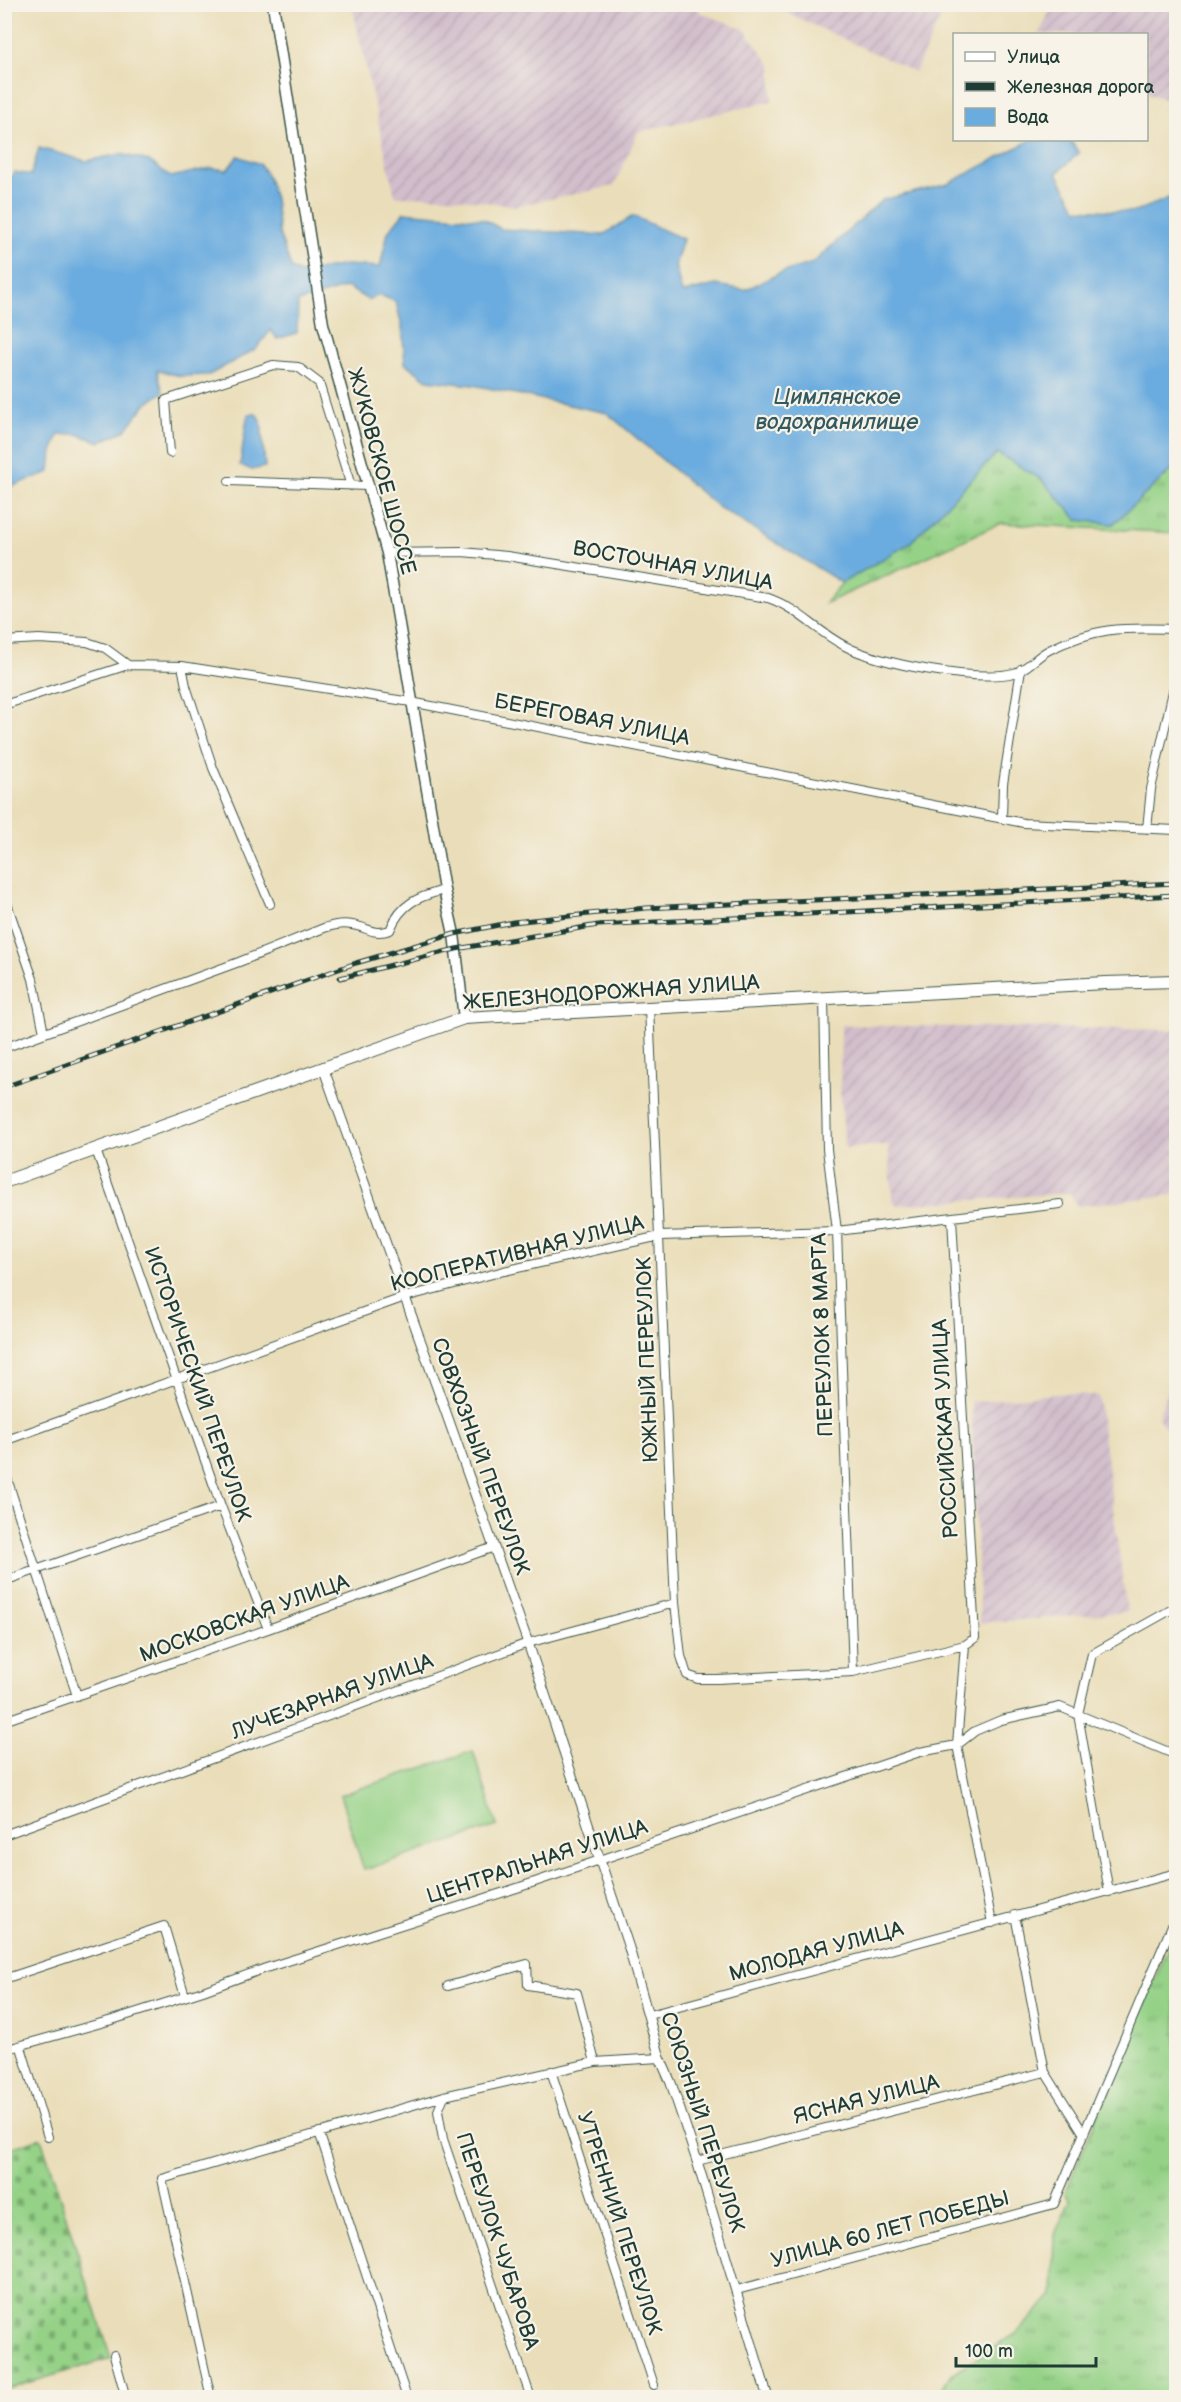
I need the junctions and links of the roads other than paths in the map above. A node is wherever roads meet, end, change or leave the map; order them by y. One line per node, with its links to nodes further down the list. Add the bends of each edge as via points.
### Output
1 (273, 4): 5 (main road, ЖУКОВСКОЕ ШОССЕ, via 322,324)
2 (170, 453): 4 (street, via 166,400 273,364 298,367 319,383)
3 (229, 482): 4 (street)
4 (351, 486): 5 (street)
5 (368, 486): 6 (main road, ЖУКОВСКОЕ ШОССЕ)
6 (387, 553): 11 (street, ВОСТОЧНАЯ УЛИЦА, via 507,556 768,598 786,604 826,635 860,653 956,672 982,674); 13 (main road, ЖУКОВСКОЕ ШОССЕ)
7 (1176, 629): 11 (street, ВОСТОЧНАЯ УЛИЦА, via 1097,631 1047,651)
8 (4, 641): 9 (street, via 87,642 105,648)
9 (128, 664): 10 (street, БЕРЕГОВАЯ УЛИЦА); 14 (street)
10 (182, 666): 13 (street, БЕРЕГОВАЯ УЛИЦА); 20 (street, via 213,768)
11 (1022, 669): 15 (street, via 1003,784)
12 (1176, 678): 16 (street, via 1151,789)
13 (411, 702): 15 (street, БЕРЕГОВАЯ УЛИЦА); 18 (main road, ЖУКОВСКОЕ ШОССЕ)
14 (4, 705)
15 (1002, 818): 16 (street, БЕРЕГОВАЯ УЛИЦА, via 1024,824)
16 (1147, 829): 17 (street, БЕРЕГОВАЯ УЛИЦА)
17 (1176, 830)
18 (444, 890): 24 (main road, ЖУКОВСКОЕ ШОССЕ, via 454,934); 25 (street, via 420,896 407,905 390,930 379,933 352,924 324,928)
19 (4, 895): 25 (street, via 33,980)
20 (270, 903)
21 (1176, 981): 22 (main road, ЖЕЛЕЗНОДОРОЖНАЯ УЛИЦА)
22 (824, 998): 23 (main road, ЖЕЛЕЗНОДОРОЖНАЯ УЛИЦА); 32 (street, ПЕРЕУЛОК 8 МАРТА, via 826,1149)
23 (649, 1007): 24 (main road, ЖЕЛЕЗНОДОРОЖНАЯ УЛИЦА); 33 (street, ЮЖНЫЙ ПЕРЕУЛОК)
24 (464, 1018): 27 (main road, ЖЕЛЕЗНОДОРОЖНАЯ УЛИЦА)
25 (44, 1033): 26 (street)
26 (4, 1048)
27 (323, 1067): 28 (main road, ЖЕЛЕЗНОДОРОЖНАЯ УЛИЦА); 34 (street, СОВХОЗНЫЙ ПЕРЕУЛОК)
28 (96, 1150): 29 (main road, ЖЕЛЕЗНОДОРОЖНАЯ УЛИЦА); 35 (street, ИСТОРИЧЕСКИЙ ПЕРЕУЛОК)
29 (4, 1182)
30 (1060, 1204): 31 (street, КООПЕРАТИВНАЯ УЛИЦА)
31 (952, 1218): 32 (street, КООПЕРАТИВНАЯ УЛИЦА); 46 (street, РОССИЙСКАЯ УЛИЦА, via 975,1638)
32 (837, 1231): 33 (street, КООПЕРАТИВНАЯ УЛИЦА); 47 (street, ПЕРЕУЛОК 8 МАРТА)
33 (660, 1236): 34 (street, КООПЕРАТИВНАЯ УЛИЦА); 42 (street, ЮЖНЫЙ ПЕРЕУЛОК)
34 (405, 1297): 35 (street, КООПЕРАТИВНАЯ УЛИЦА); 39 (street, СОВХОЗНЫЙ ПЕРЕУЛОК)
35 (177, 1380): 36 (street, КООПЕРАТИВНАЯ УЛИЦА); 38 (street, ИСТОРИЧЕСКИЙ ПЕРЕУЛОК)
36 (4, 1442)
37 (4, 1468): 40 (street)
38 (221, 1506): 40 (street); 44 (street, ИСТОРИЧЕСКИЙ ПЕРЕУЛОК)
39 (494, 1547): 44 (street, МОСКОВСКАЯ УЛИЦА); 45 (street, СОВХОЗНЫЙ ПЕРЕУЛОК)
40 (37, 1570): 41 (street); 48 (street)
41 (4, 1581)
42 (675, 1603): 45 (street, ЛУЧЕЗАРНАЯ УЛИЦА); 47 (street, ЮЖНЫЙ ПЕРЕУЛОК, via 687,1675 718,1679)
43 (1176, 1607): 49 (street, via 1092,1654)
44 (268, 1629): 48 (street, МОСКОВСКАЯ УЛИЦА)
45 (528, 1643): 53 (street, ЛУЧЕЗАРНАЯ УЛИЦА); 54 (street, СОВХОЗНЫЙ ПЕРЕУЛОК)
46 (965, 1645): 47 (street); 51 (street)
47 (853, 1672)
48 (77, 1696): 50 (street, МОСКОВСКАЯ УЛИЦА)
49 (1078, 1714): 51 (street, ЦЕНТРАЛЬНАЯ УЛИЦА, via 1060,1707 1001,1720 975,1731); 52 (street, ЦЕНТРАЛЬНАЯ УЛИЦА); 56 (street)
50 (4, 1721)
51 (957, 1745): 54 (street, ЦЕНТРАЛЬНАЯ УЛИЦА, via 920,1752); 59 (street)
52 (1176, 1755)
53 (4, 1835)
54 (598, 1860): 62 (street, ЦЕНТРАЛЬНАЯ УЛИЦА); 63 (street, СОЮЗНЫЙ ПЕРЕУЛОК)
55 (1176, 1873): 56 (street, МОЛОДАЯ УЛИЦА)
56 (1109, 1892): 57 (street, МОЛОДАЯ УЛИЦА)
57 (1015, 1915): 59 (street, МОЛОДАЯ УЛИЦА); 69 (street)
58 (1176, 1916): 72 (street)
59 (992, 1923): 63 (street, МОЛОДАЯ УЛИЦА)
60 (4, 1979): 62 (street, via 164,1926)
61 (448, 1986): 67 (street, via 527,1964 528,1986 577,1993)
62 (186, 1996): 64 (street, ЦЕНТРАЛЬНАЯ УЛИЦА)
63 (649, 2015): 66 (street, СОЮЗНЫЙ ПЕРЕУЛОК)
64 (21, 2047): 65 (street, ЦЕНТРАЛЬНАЯ УЛИЦА); 73 (street)
65 (4, 2050)
66 (660, 2058): 67 (street); 74 (street, СОЮЗНЫЙ ПЕРЕУЛОК)
67 (595, 2062): 68 (street)
68 (551, 2072): 70 (street); 77 (street, УТРЕННИЙ ПЕРЕУЛОК)
69 (1045, 2072): 72 (street); 74 (street, ЯСНАЯ УЛИЦА)
70 (444, 2096): 71 (street); 81 (street, ПЕРЕУЛОК ЧУБАРОВА, via 438,2111 443,2139)
71 (319, 2132): 79 (street, via 162,2179); 80 (street)
72 (1084, 2134): 75 (street, УЛИЦА 60 ЛЕТ ПОБЕДЫ, via 1054,2204)
73 (48, 2137)
74 (697, 2161): 75 (street, СОЮЗНЫЙ ПЕРЕУЛОК)
75 (736, 2290): 82 (street, СОЮЗНЫЙ ПЕРЕУЛОК)
76 (114, 2355): 78 (street)
77 (654, 2385)
78 (126, 2397)
79 (212, 2397)
80 (407, 2397)
81 (531, 2397)
82 (768, 2397)

